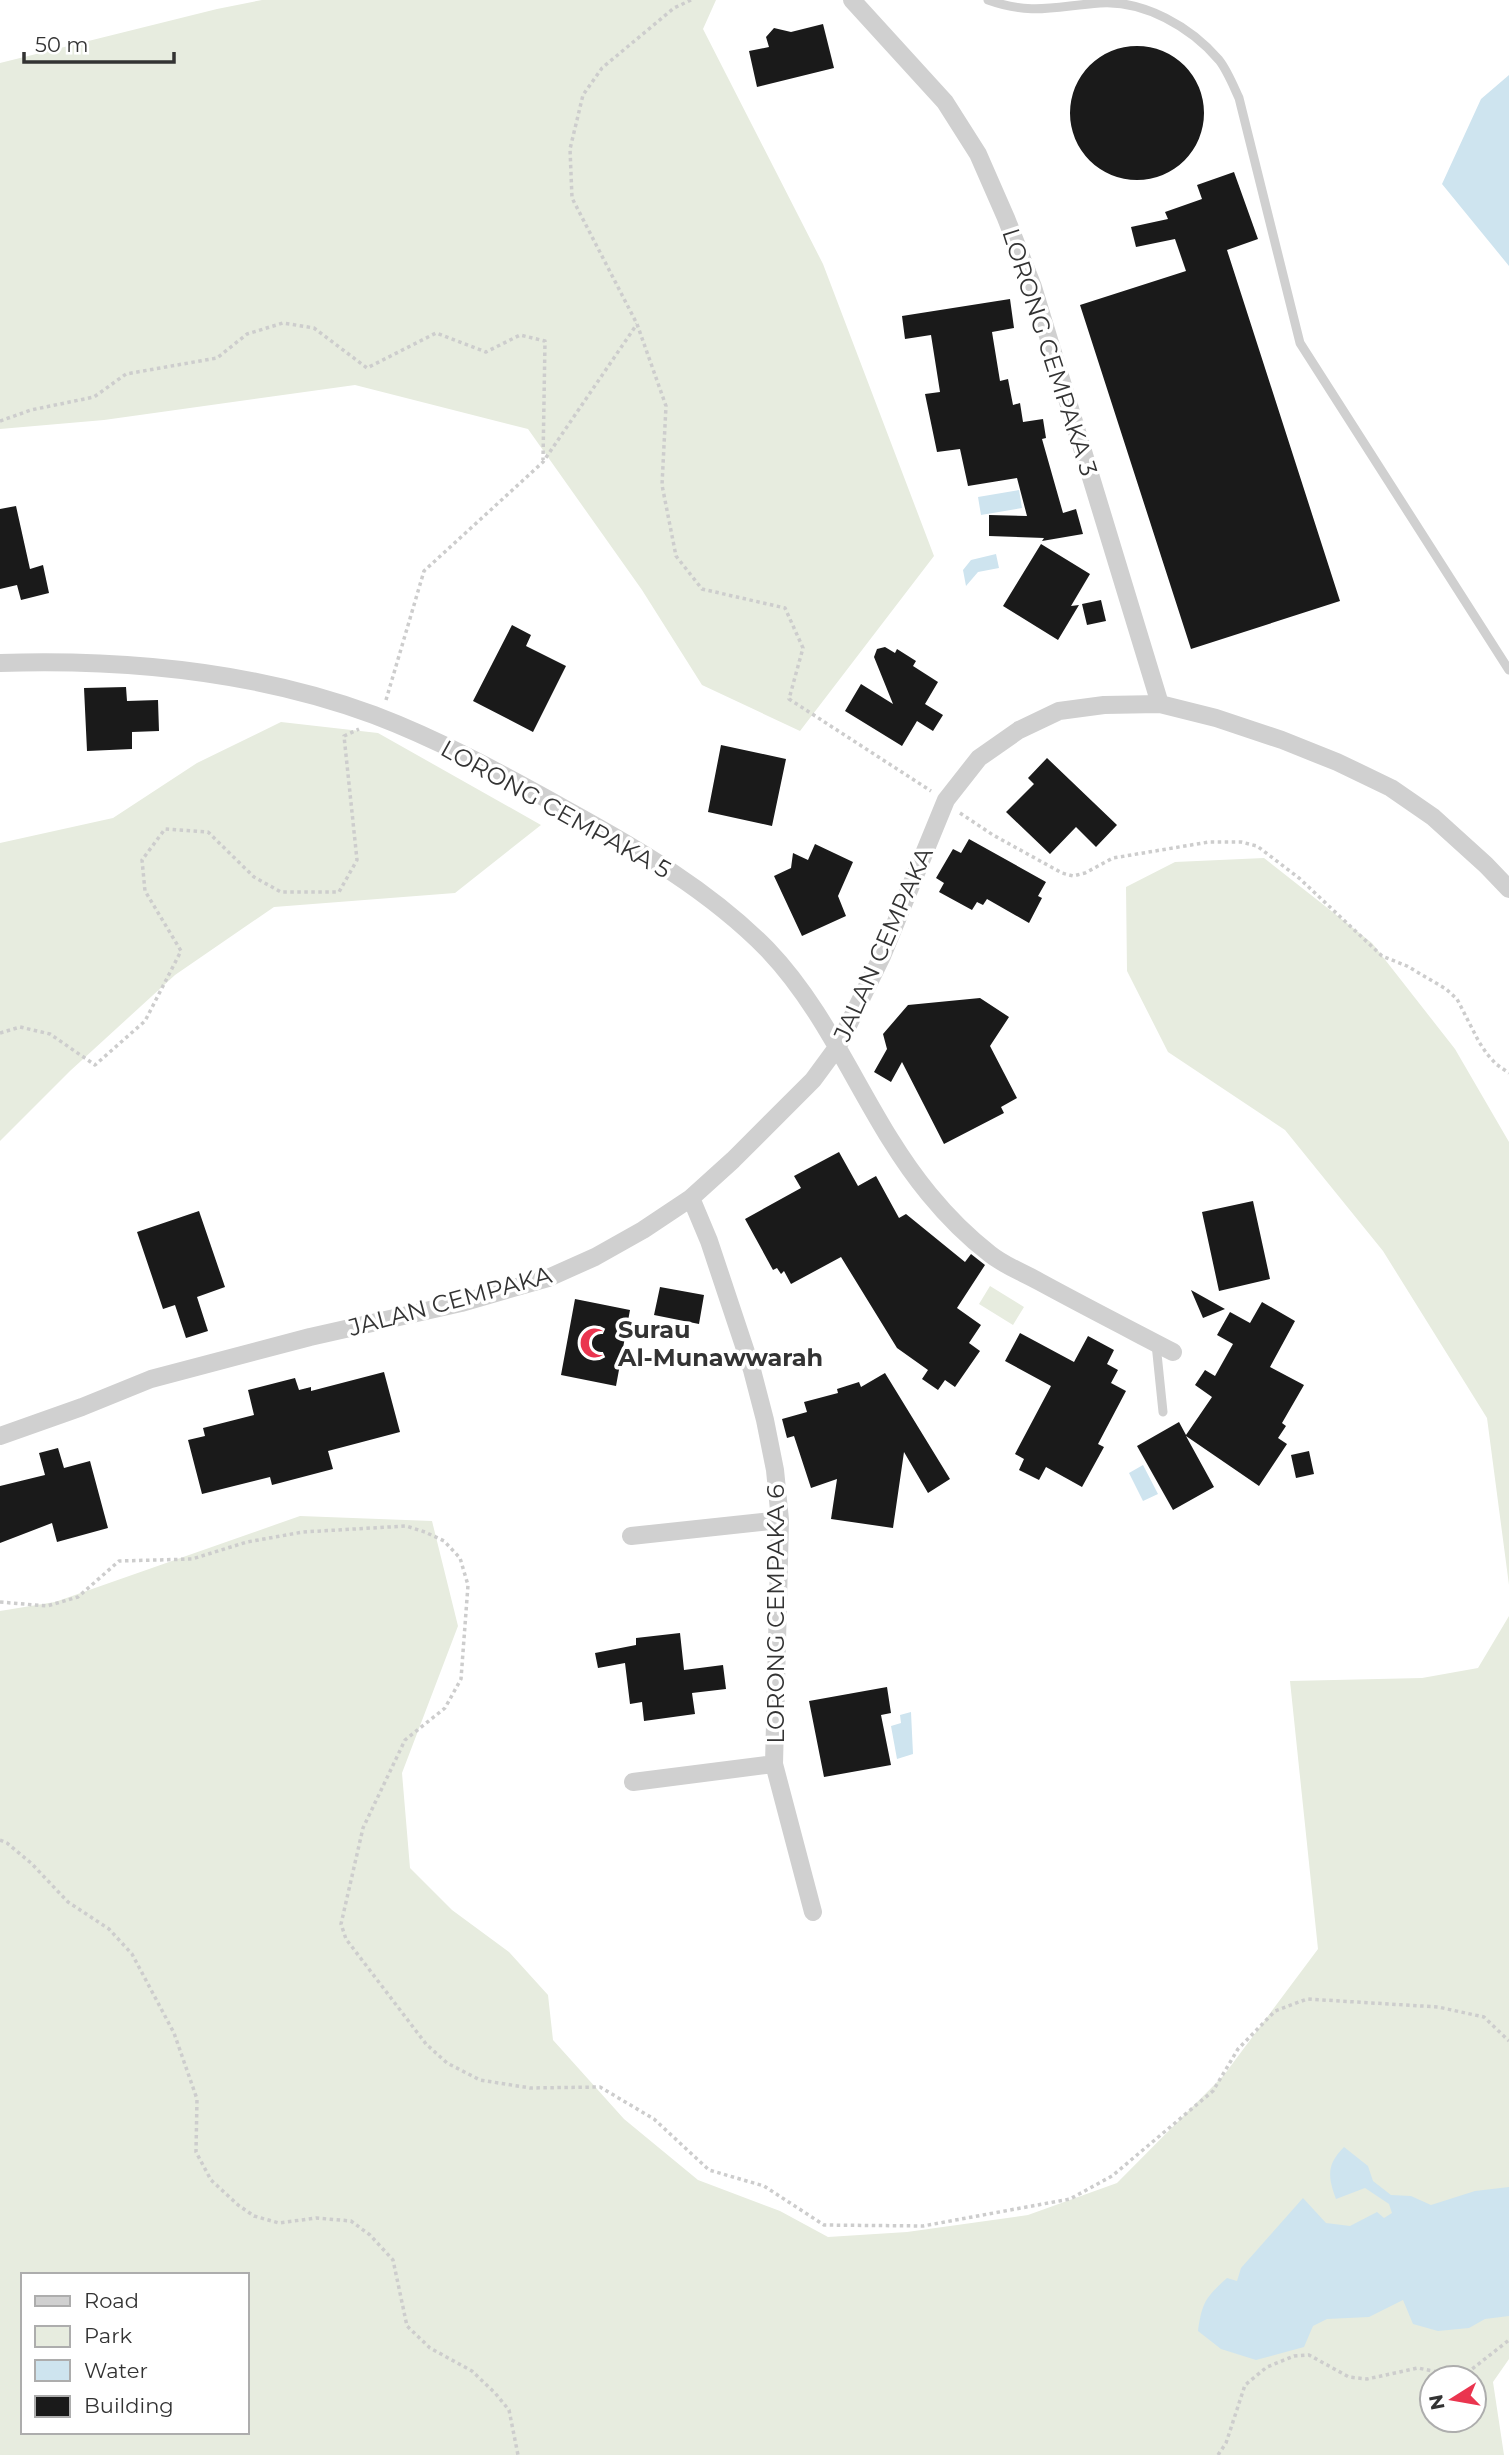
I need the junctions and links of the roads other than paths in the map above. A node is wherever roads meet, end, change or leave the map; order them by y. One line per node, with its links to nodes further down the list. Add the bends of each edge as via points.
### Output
1 (852, 0): 5 (street, LORONG CEMPAKA 3, via 945,102 978,154 1006,218 1033,287)
2 (988, 0): 4 (lane, via 1040,10 1104,3 1138,6 1194,36 1220,61 1239,97 1300,343)
3 (0, 663): 7 (street, LORONG CEMPAKA 5, via 141,665 224,676 300,692 381,718 491,769 680,877 731,915 768,951 806,996)
4 (1509, 670)
5 (1160, 704): 6 (street, JALAN CEMPAKA, via 1282,740 1391,788 1433,817); 7 (street, JALAN CEMPAKA, via 1059,711 1019,730 979,758 946,800 883,956)
6 (1509, 888)
7 (838, 1046): 8 (street, JALAN CEMPAKA, via 813,1080); 9 (street, LORONG CEMPAKA 5, via 899,1152 956,1224 993,1257)
8 (691, 1198): 12 (street, JALAN CEMPAKA, via 643,1230 548,1278 151,1379); 13 (street, LORONG CEMPAKA 6, via 759,1395)
9 (1156, 1343): 10 (street, LORONG CEMPAKA 5); 11 (lane)
10 (1174, 1352)
11 (1163, 1412)
12 (0, 1436)
13 (780, 1521): 14 (street); 15 (street, LORONG CEMPAKA 6)
14 (631, 1536)
15 (774, 1764): 16 (street); 17 (street, LORONG CEMPAKA 6)
16 (633, 1782)
17 (813, 1912)

